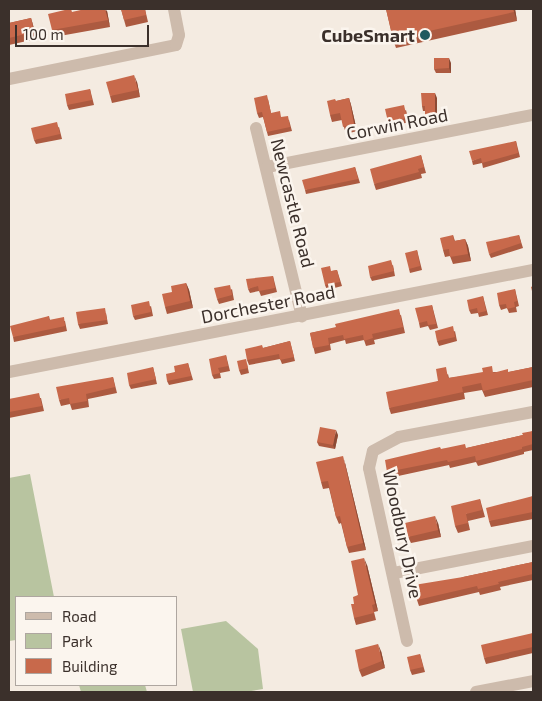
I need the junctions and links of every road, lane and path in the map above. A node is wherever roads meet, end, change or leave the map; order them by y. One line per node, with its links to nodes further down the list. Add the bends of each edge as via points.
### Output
1 (174, 9): 2 (street, via 179,35 176,45)
2 (9, 79)
3 (533, 115): 5 (street, Corwin Road)
4 (256, 128): 5 (street, Newcastle Road)
5 (267, 167): 7 (street, Newcastle Road)
6 (533, 270): 7 (street, Dorchester Road)
7 (302, 316): 8 (street, Dorchester Road)
8 (9, 372)
9 (533, 412): 11 (street, Woodbury Drive, via 399,437 373,451 369,468)
10 (533, 546): 11 (street)
11 (394, 573): 12 (street, Woodbury Drive)
12 (407, 641)
13 (533, 681): 14 (street)
14 (476, 692)

